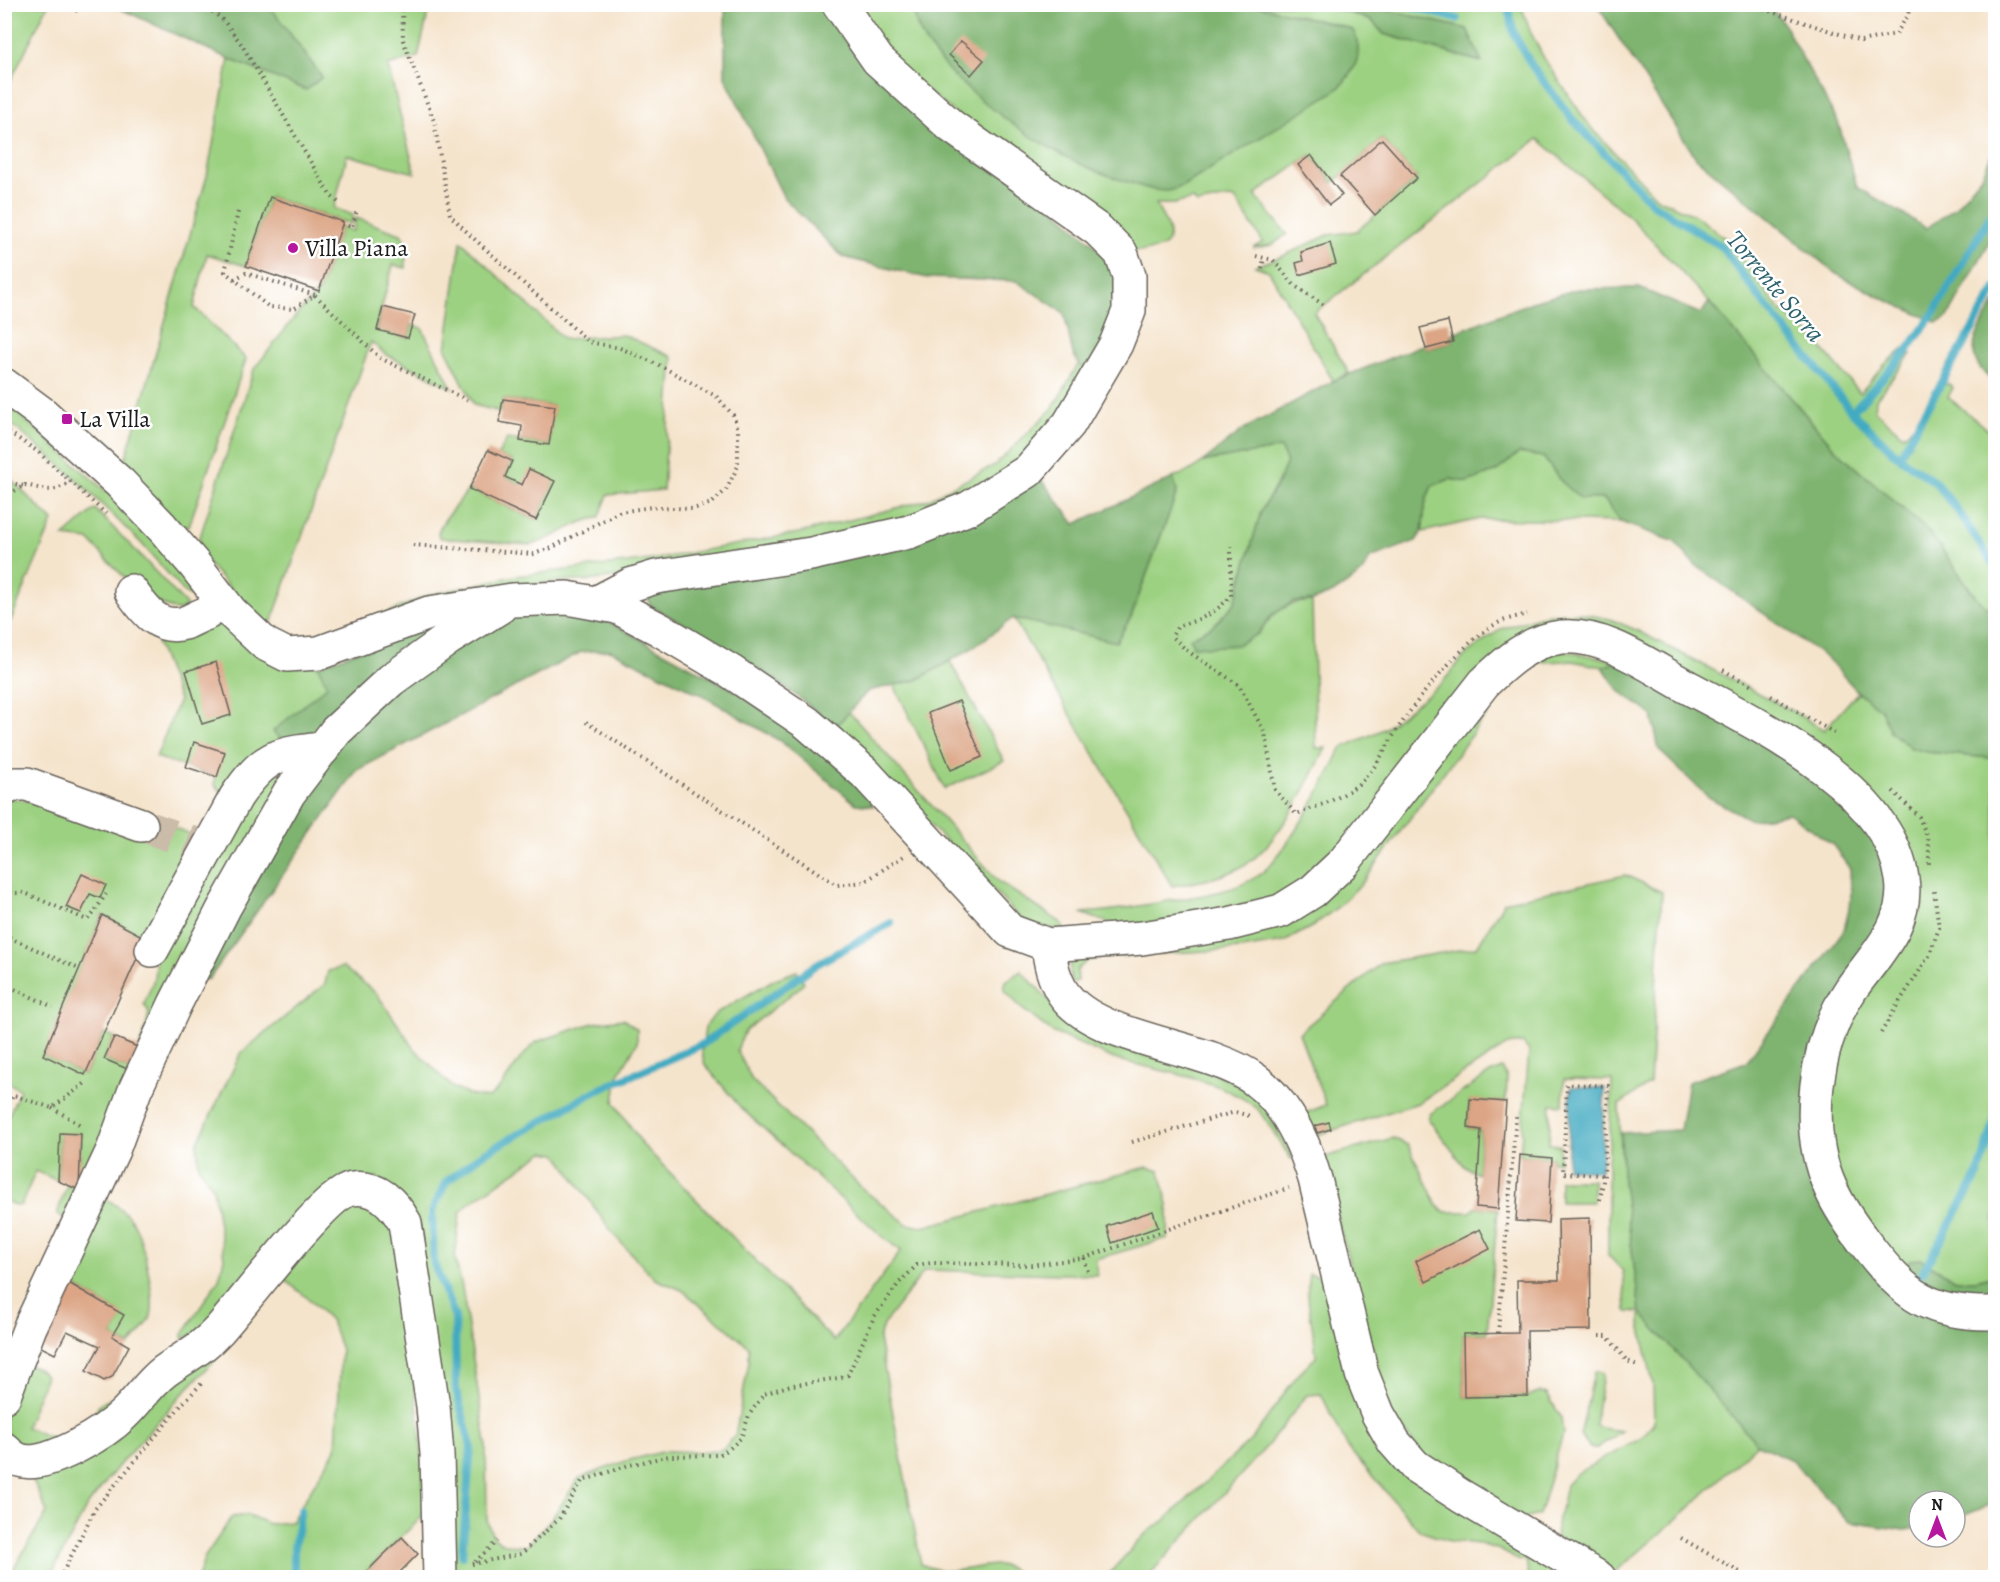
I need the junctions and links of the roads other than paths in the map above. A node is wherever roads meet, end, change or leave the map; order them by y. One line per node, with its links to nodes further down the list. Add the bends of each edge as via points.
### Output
1 (839, 4): 5 (street, via 878,60 951,126 1098,230 1121,254 1129,276 1129,311 1116,344 1069,424 1028,471 969,508 909,532 811,554 656,577)
2 (4, 385): 4 (street, via 43,414 120,483 168,534 231,612 265,644 287,655 319,653 429,613)
3 (131, 591): 6 (street, via 145,611 171,625)
4 (512, 600): 5 (street, via 567,598); 7 (street, via 391,680 336,731)
5 (596, 603): 10 (street, via 617,607 659,629 807,723 865,773 1010,931)
6 (207, 613)
7 (323, 749): 11 (street, via 272,758 251,775 203,847); 13 (street, via 289,793 175,1004 135,1090 113,1150 30,1327)
8 (4, 789): 9 (street, via 27,784)
9 (141, 825)
10 (1048, 945): 12 (street, via 1142,938 1229,924 1281,910 1313,891 1344,862 1484,684 1507,661 1531,646 1559,637 1597,641 1789,743 1819,764 1880,824 1895,851 1903,880 1902,906 1893,933 1850,991 1824,1048 1817,1086 1820,1156 1830,1187 1846,1216 1887,1272 1910,1294 1938,1307 1970,1314); 16 (street, via 1052,970 1064,994 1081,1011 1106,1025 1233,1067 1267,1089 1300,1136 1315,1179 1362,1374 1394,1442 1415,1466)
11 (152, 950)
12 (1995, 1313)
13 (4, 1396)
14 (4, 1449): 15 (street, via 23,1461 39,1461 97,1436 123,1416 163,1372 194,1353 218,1331 307,1226 337,1197 351,1189 368,1190 385,1196 405,1223 433,1406)
15 (440, 1578)
16 (1599, 1578)

